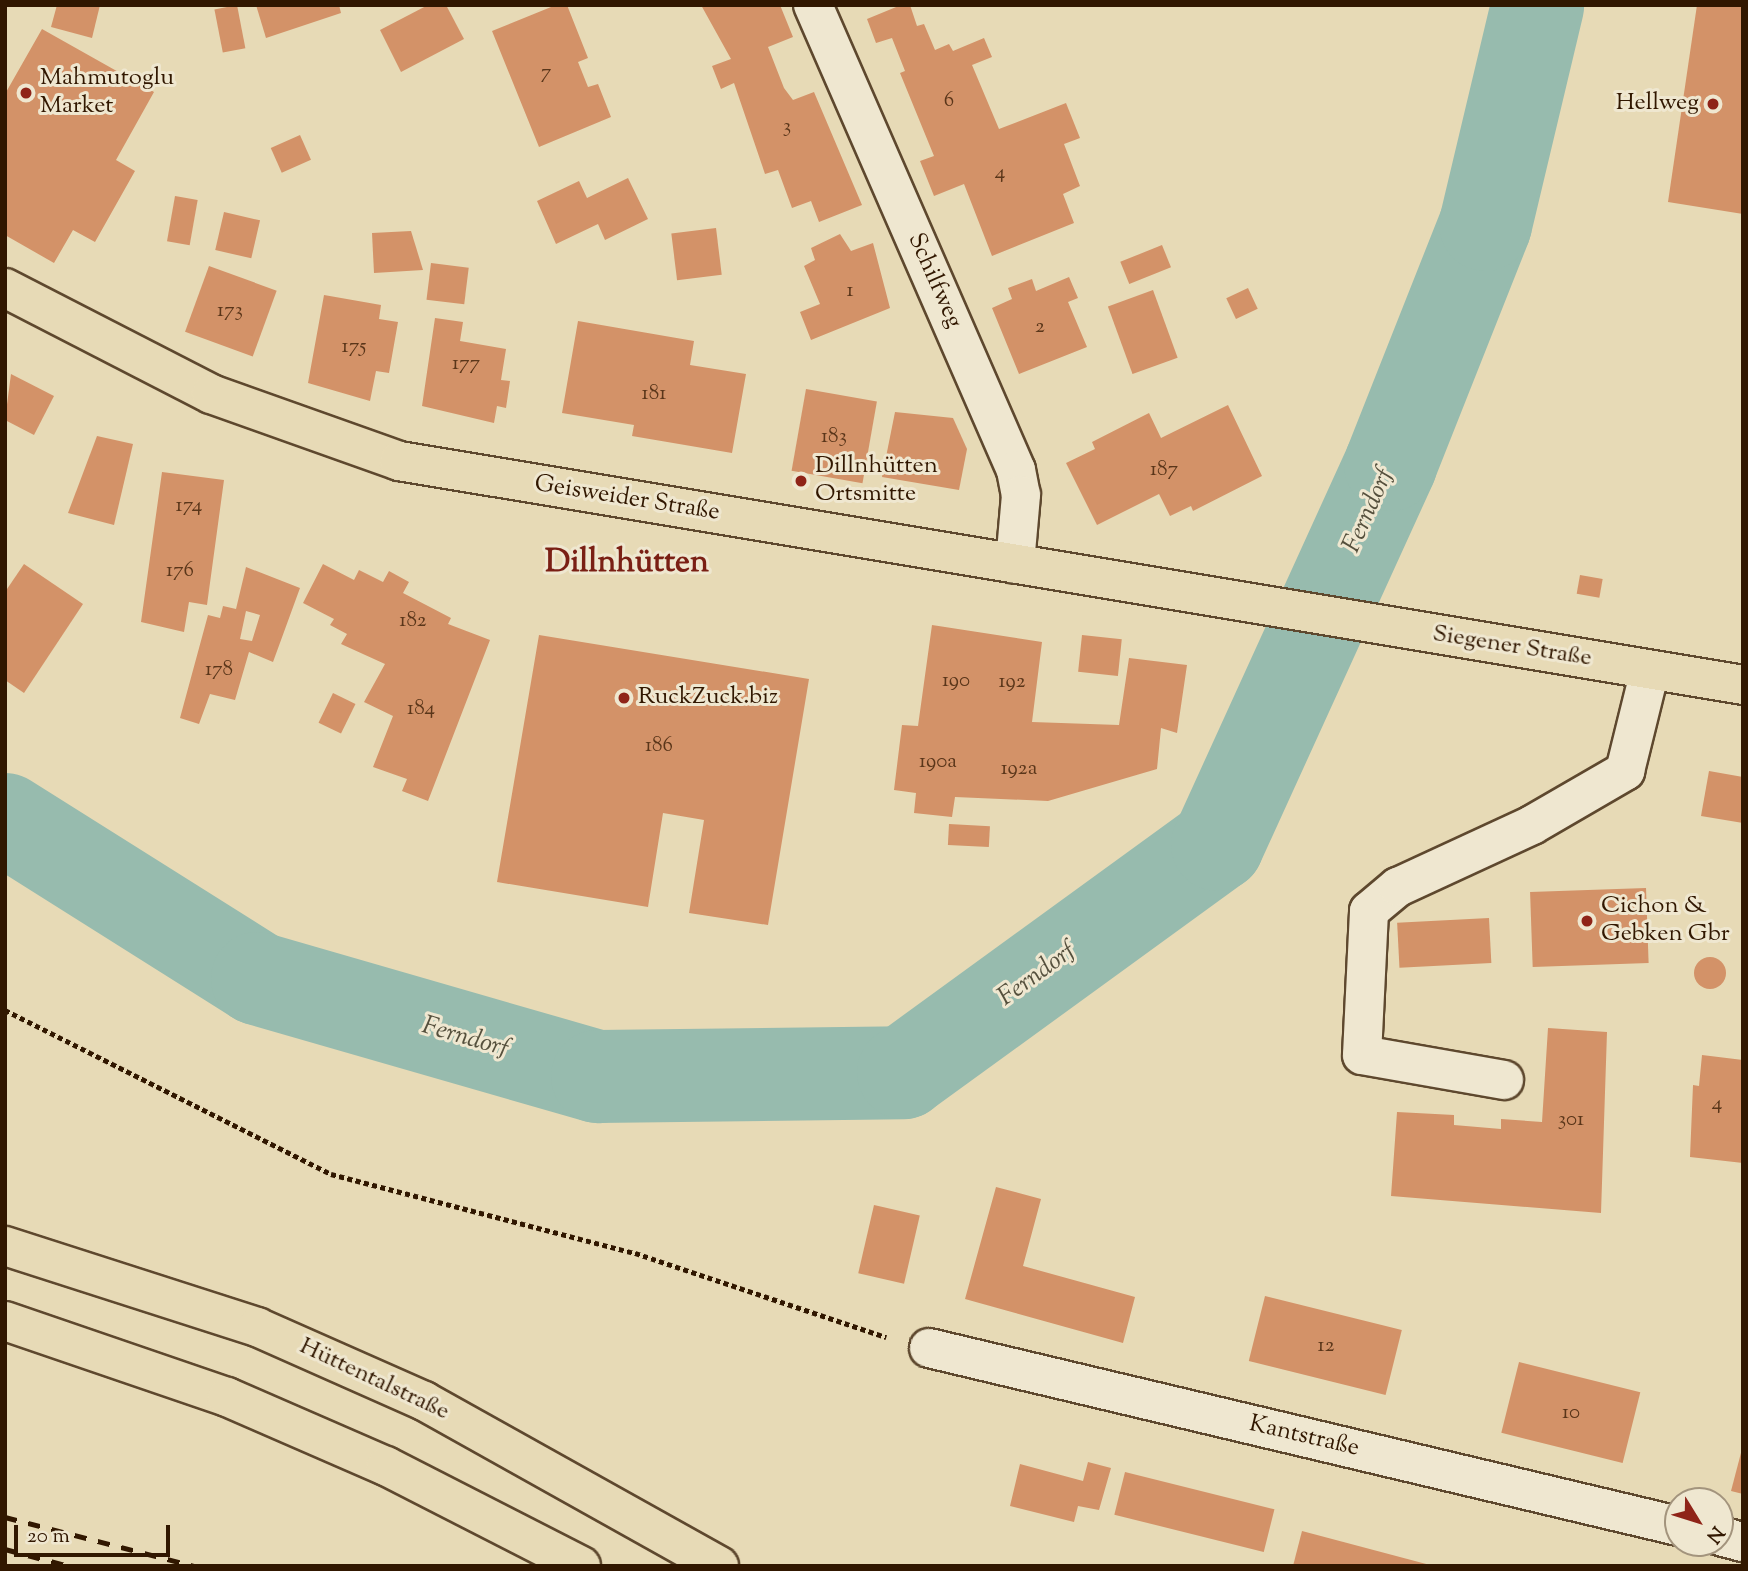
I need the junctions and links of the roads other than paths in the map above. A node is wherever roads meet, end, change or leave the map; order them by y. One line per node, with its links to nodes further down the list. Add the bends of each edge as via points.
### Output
1 (813, 5): 3 (street, Schilfweg, via 1016,470 1021,495)
2 (5, 288): 3 (main road, Geisweider Straße, via 211,394 399,461)
3 (1015, 564): 4 (main road, Geisweider Straße)
4 (1280, 610): 5 (main road, Siegener Straße)
5 (1650, 670): 6 (main road, Siegener Straße); 7 (street, via 1625,771 1532,825 1398,887 1369,911 1362,1055)
6 (1743, 685)
7 (1504, 1080)
8 (5, 1246): 13 (main road, Hüttentalstraße, via 257,1327 424,1401 625,1508)
9 (5, 1321): 12 (main road, via 227,1397 386,1466)
10 (929, 1348): 11 (street, Kantstraße)
11 (1664, 1523)
12 (581, 1566)
13 (719, 1566)

